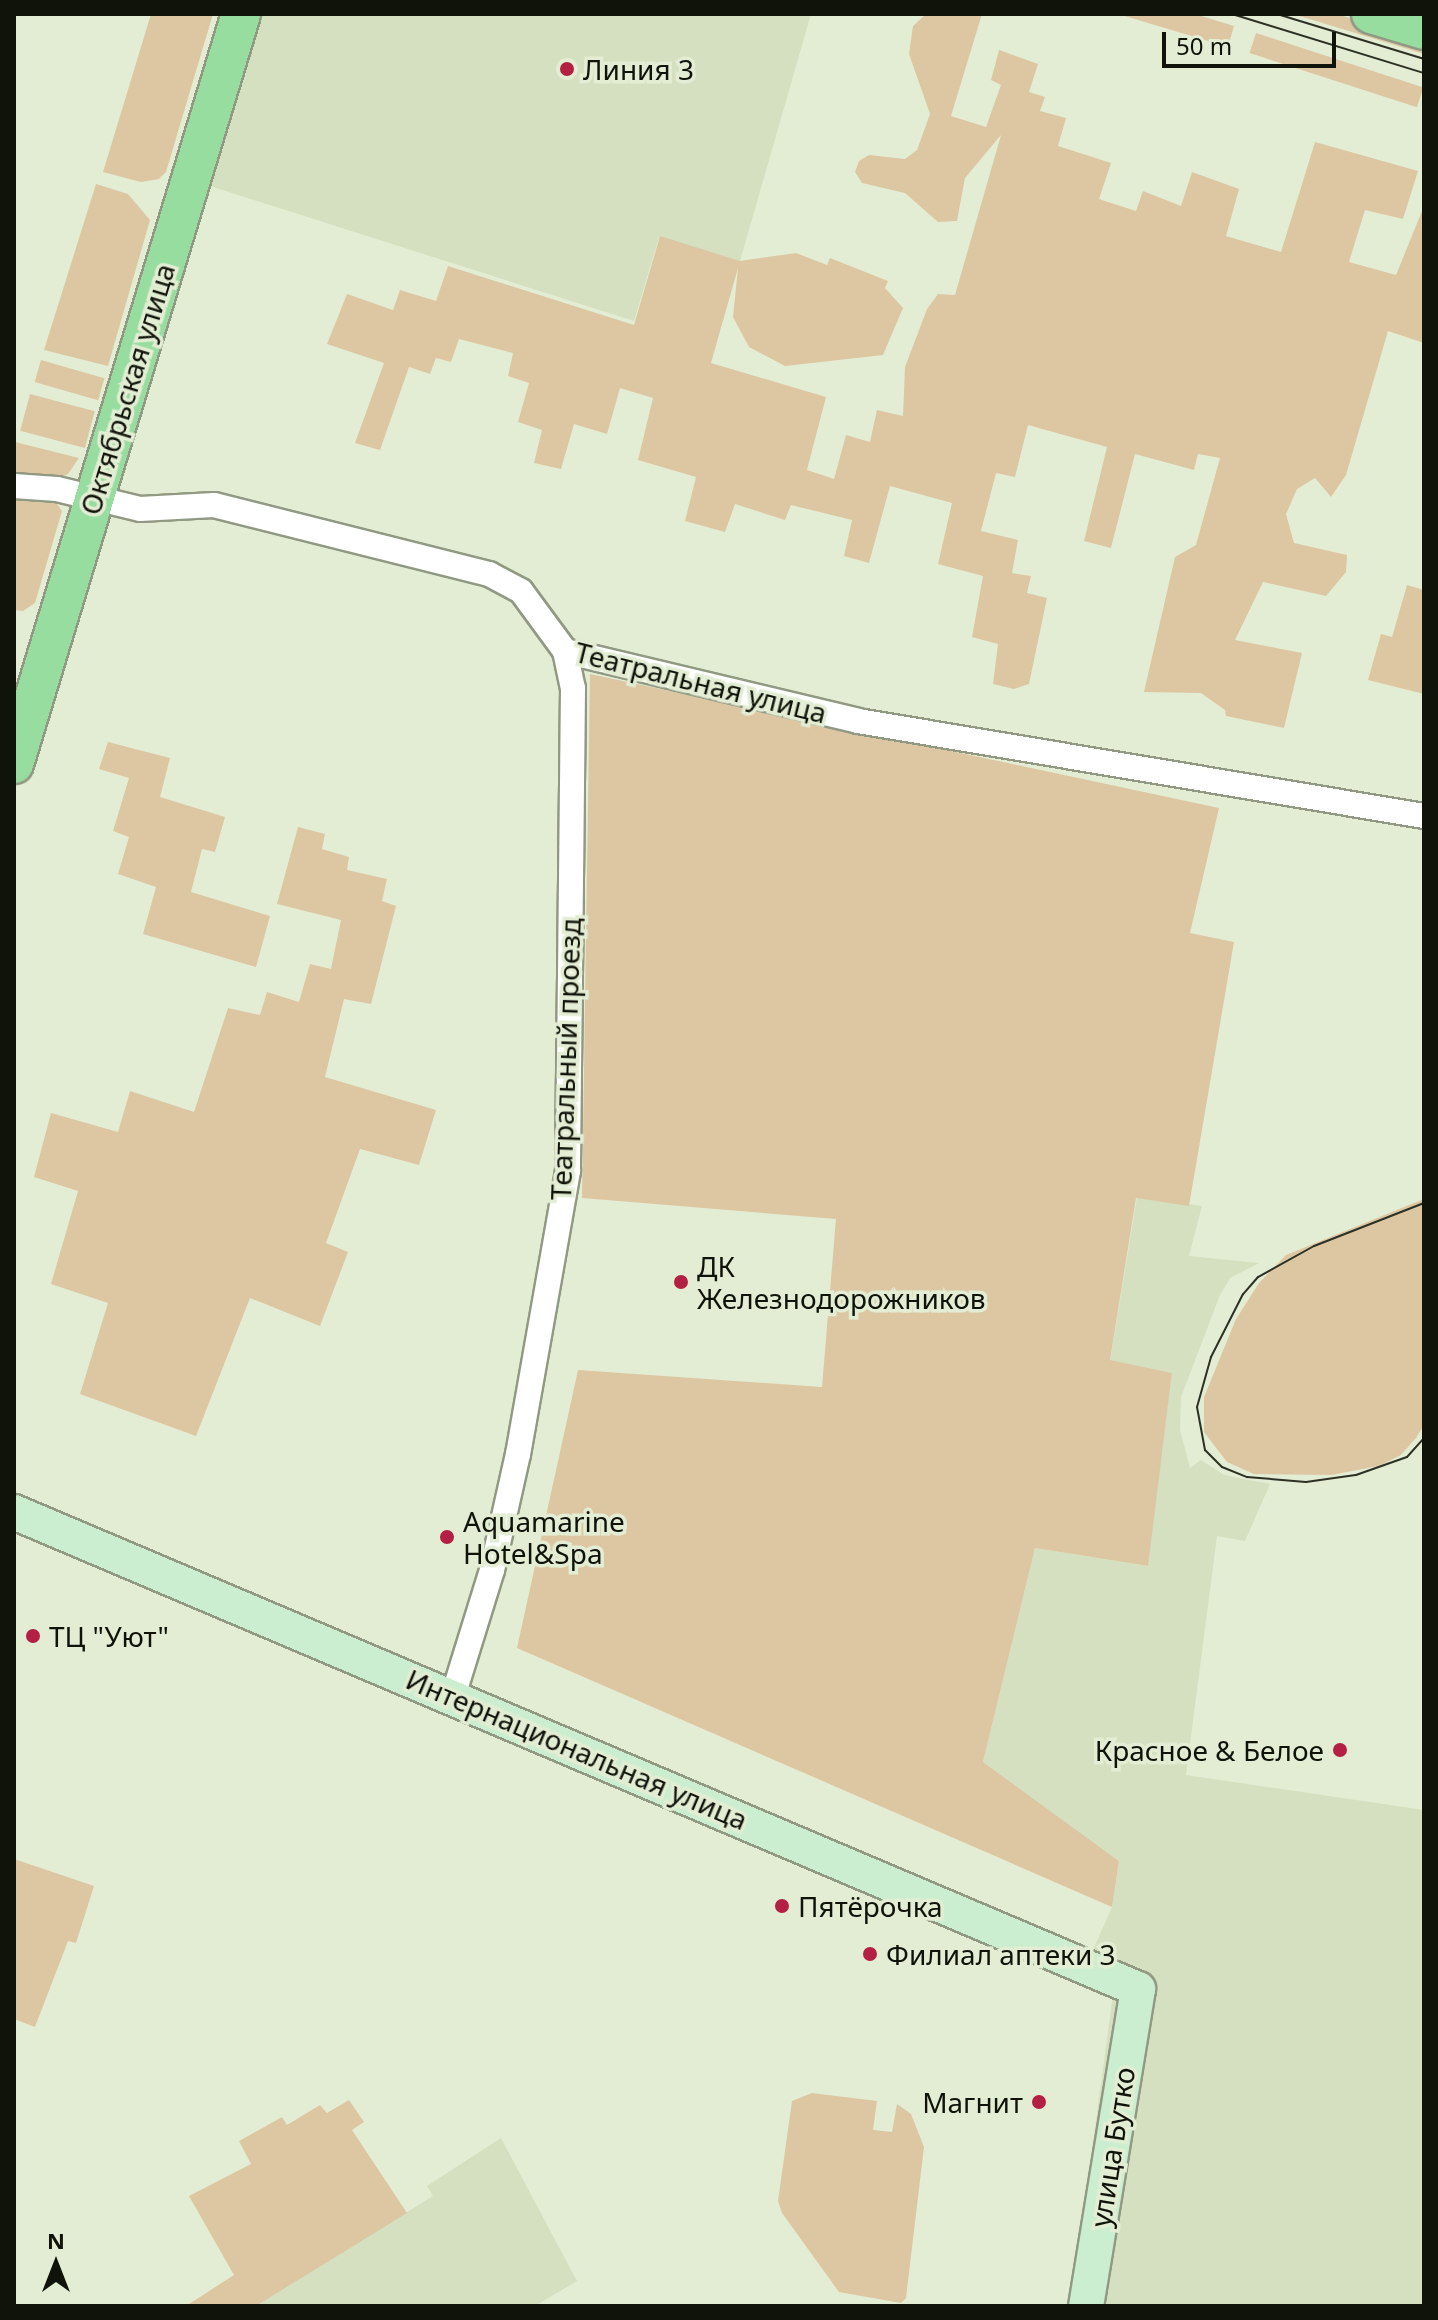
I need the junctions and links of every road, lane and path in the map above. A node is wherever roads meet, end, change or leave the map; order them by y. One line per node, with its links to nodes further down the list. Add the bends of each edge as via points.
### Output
1 (241, 14): 5 (main road, Октябрьская улица)
2 (1371, 14): 3 (main road)
3 (1424, 30)
4 (14, 486): 5 (street, Театральная улица)
5 (93, 497): 6 (street, Театральная улица, via 140,509 214,505 489,574 521,591); 7 (main road, Октябрьская улица)
6 (565, 651): 8 (street, Театральная улица, via 858,721); 10 (street, Театральный проезд, via 573,688 568,1171 518,1454 492,1570)
7 (14, 764)
8 (1424, 816)
9 (14, 1512): 10 (main road, Интернациональная улица)
10 (453, 1696): 11 (main road, Интернациональная улица)
11 (1138, 1989): 12 (main road, улица Бутко)
12 (1086, 2306)

